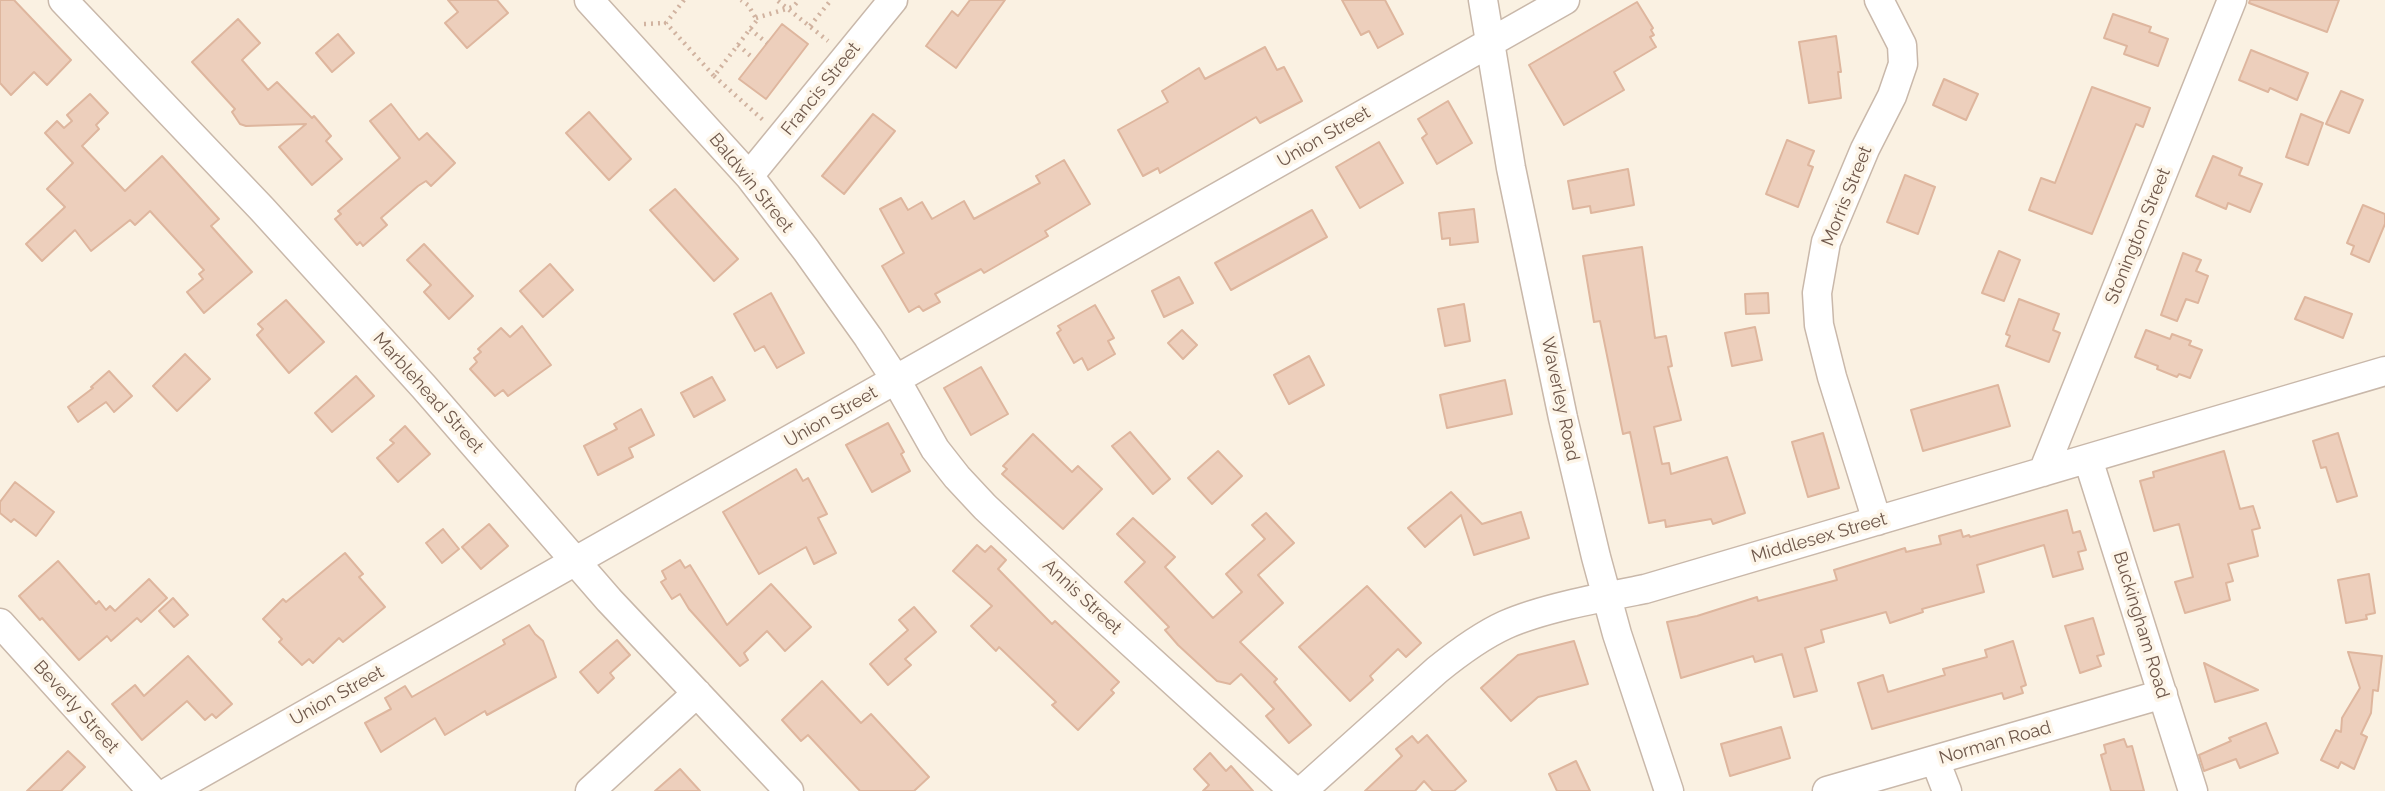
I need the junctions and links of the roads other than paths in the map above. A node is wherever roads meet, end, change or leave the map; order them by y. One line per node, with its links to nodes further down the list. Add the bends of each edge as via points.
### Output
1 (64, 0): 15 (street, Marblehead Street, via 262,209)
2 (590, 0): 9 (street, Baldwin Street)
3 (893, 0): 9 (street, Francis Street)
4 (1483, 0): 8 (street, Waverley Road)
5 (1565, 0): 8 (street, Union Street)
6 (1879, 0): 14 (street, Morris Street, via 1902,45 1903,64 1826,242 1817,293 1819,325 1832,377)
7 (2232, 0): 13 (street, Stonington Street)
8 (1491, 43): 11 (street, Union Street); 16 (street, Waverley Road, via 1511,168 1563,418)
9 (748, 176): 11 (street, Baldwin Street)
10 (2384, 370): 12 (street, Middlesex Street)
11 (896, 380): 15 (street, Union Street); 25 (street, Annis Street, via 935,449 985,507)
12 (2088, 458): 13 (street, Middlesex Street); 19 (street, Buckingham Road)
13 (2043, 472): 14 (street, Middlesex Street)
14 (1877, 521): 16 (street, Middlesex Street)
15 (576, 561): 18 (street, Marblehead Street); 22 (street, Union Street)
16 (1607, 598): 26 (street, Middlesex Street, via 1508,624 1477,642 1413,689); 27 (street, Waverley Road)
17 (0, 623): 21 (street, Beverly Street)
18 (697, 693): 23 (street); 24 (street, Marblehead Street)
19 (2163, 694): 20 (street, Norman Road); 30 (street, Buckingham Road)
20 (1935, 760): 28 (street, Norman Road); 29 (street)
21 (152, 791)
22 (170, 791)
23 (590, 791)
24 (789, 791)
25 (1294, 791)
26 (1302, 791)
27 (1669, 791)
28 (1827, 791)
29 (1947, 791)
30 (2193, 791)

